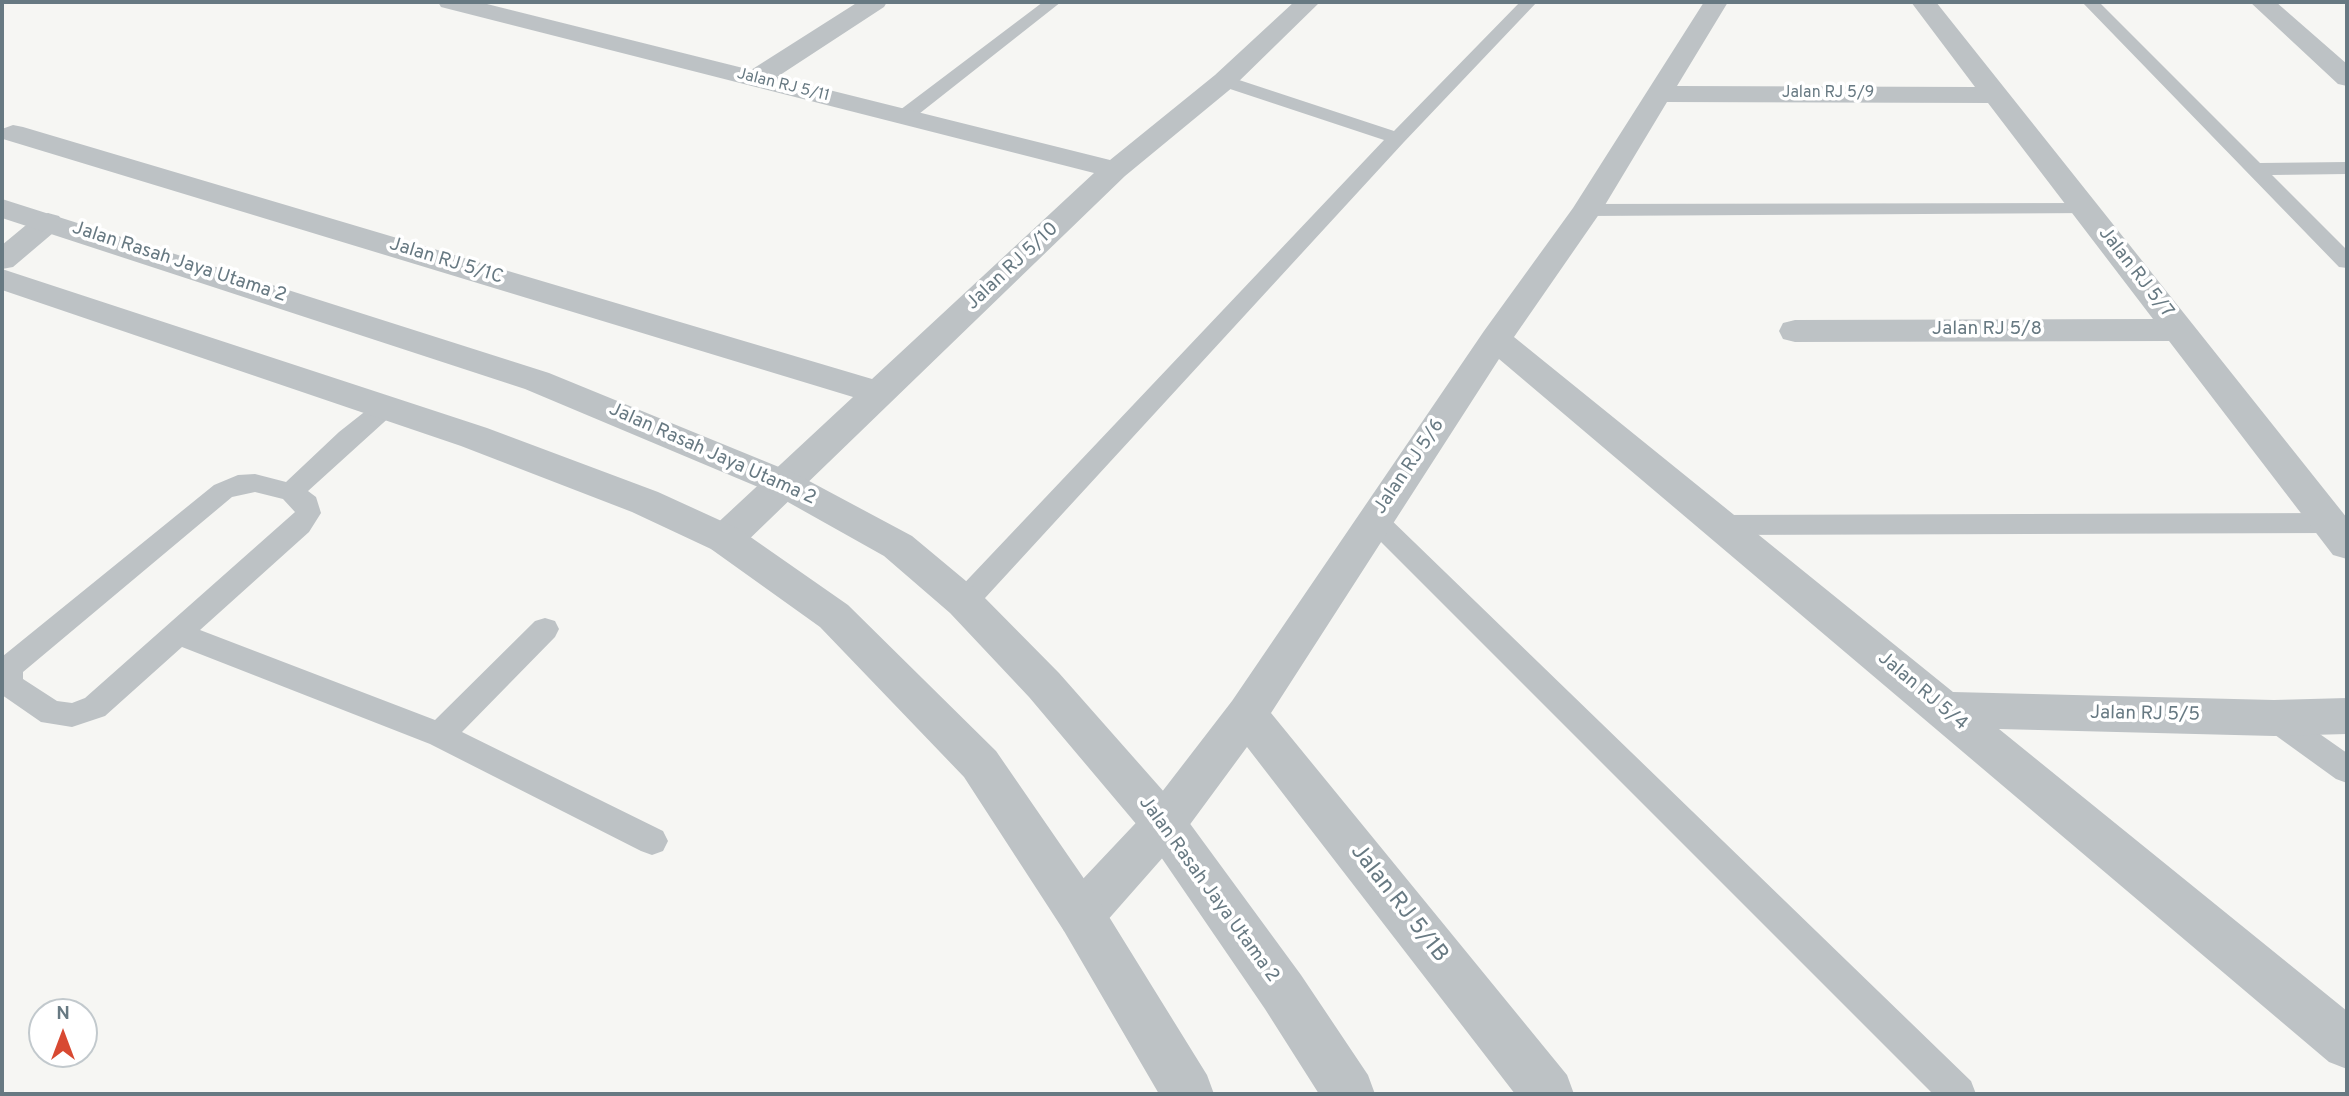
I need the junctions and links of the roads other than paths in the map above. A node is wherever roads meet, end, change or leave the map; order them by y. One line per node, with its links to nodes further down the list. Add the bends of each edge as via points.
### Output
1 (450, 2): 11 (street, Jalan RJ 5/11)
2 (870, 2): 11 (street)
3 (1052, 2): 15 (lane)
4 (1308, 2): 12 (street, Jalan RJ 5/10)
5 (1529, 2): 17 (lane)
6 (1716, 2): 13 (street, Jalan RJ 5/6)
7 (1923, 2): 14 (street, Jalan RJ 5/7)
8 (2090, 2): 19 (lane)
9 (2262, 2): 10 (street)
10 (2347, 78)
11 (755, 79): 15 (street, Jalan RJ 5/11)
12 (1224, 81): 17 (lane); 20 (street, Jalan RJ 5/10)
13 (1660, 94): 14 (street, Jalan RJ 5/9); 23 (street, Jalan RJ 5/6)
14 (1995, 95): 22 (street, Jalan RJ 5/7)
15 (903, 117): 20 (street, Jalan RJ 5/11)
16 (13, 133): 31 (street, Jalan RJ 5/1C)
17 (1397, 138): 39 (lane)
18 (2347, 168): 19 (lane)
19 (2256, 169): 26 (lane)
20 (1115, 170): 31 (street, Jalan RJ 5/10)
21 (2, 208): 24 (street, Jalan Rasah Jaya Utama 2)
22 (2085, 209): 23 (lane); 28 (street, Jalan RJ 5/7)
23 (1587, 210): 30 (street, Jalan RJ 5/6)
24 (48, 222): 25 (street); 33 (street, Jalan Rasah Jaya Utama 2, via 537,381)
25 (2, 260)
26 (2347, 262)
27 (2, 279): 32 (street)
28 (2179, 330): 29 (street, Jalan RJ 5/8); 37 (street, Jalan RJ 5/7)
29 (1795, 331)
30 (1496, 339): 35 (street, Jalan RJ 5/6); 36 (street, Jalan RJ 5/4)
31 (878, 393): 33 (street, Jalan RJ 5/10)
32 (385, 408): 34 (lane); 38 (street, via 621,493)
33 (783, 483): 38 (street, Jalan RJ 5/10); 39 (street, Jalan Rasah Jaya Utama 2, via 898,546)
34 (291, 492): 41 (lane, via 307,504 308,513 300,525); 41 (lane, via 255,483 223,491 13,664 9,685 51,713 72,715 95,707)
35 (1375, 520): 43 (street, Jalan RJ 5/6); 55 (lane)
36 (1722, 525): 37 (lane); 42 (street, Jalan RJ 5/4)
37 (2339, 534)
38 (725, 539): 50 (street, via 834,616 979,764)
39 (964, 603): 48 (street, Jalan Rasah Jaya Utama 2, via 1044,685)
40 (545, 629): 46 (lane)
41 (179, 634): 46 (lane)
42 (1944, 710): 45 (street, Jalan RJ 5/5); 51 (street, Jalan RJ 5/4)
43 (1247, 714): 48 (street, Jalan RJ 5/6); 54 (street, Jalan RJ 5/1B)
44 (2347, 716): 45 (street, Jalan RJ 5/5)
45 (2274, 718): 47 (lane)
46 (440, 735): 49 (lane)
47 (2347, 770)
48 (1164, 824): 50 (street, Jalan RJ 5/6); 53 (street, Jalan Rasah Jaya Utama 2)
49 (652, 841)
50 (1081, 915): 52 (street)
51 (2347, 1044)
52 (1188, 1094)
53 (1349, 1094)
54 (1548, 1094)
55 (1958, 1094)

